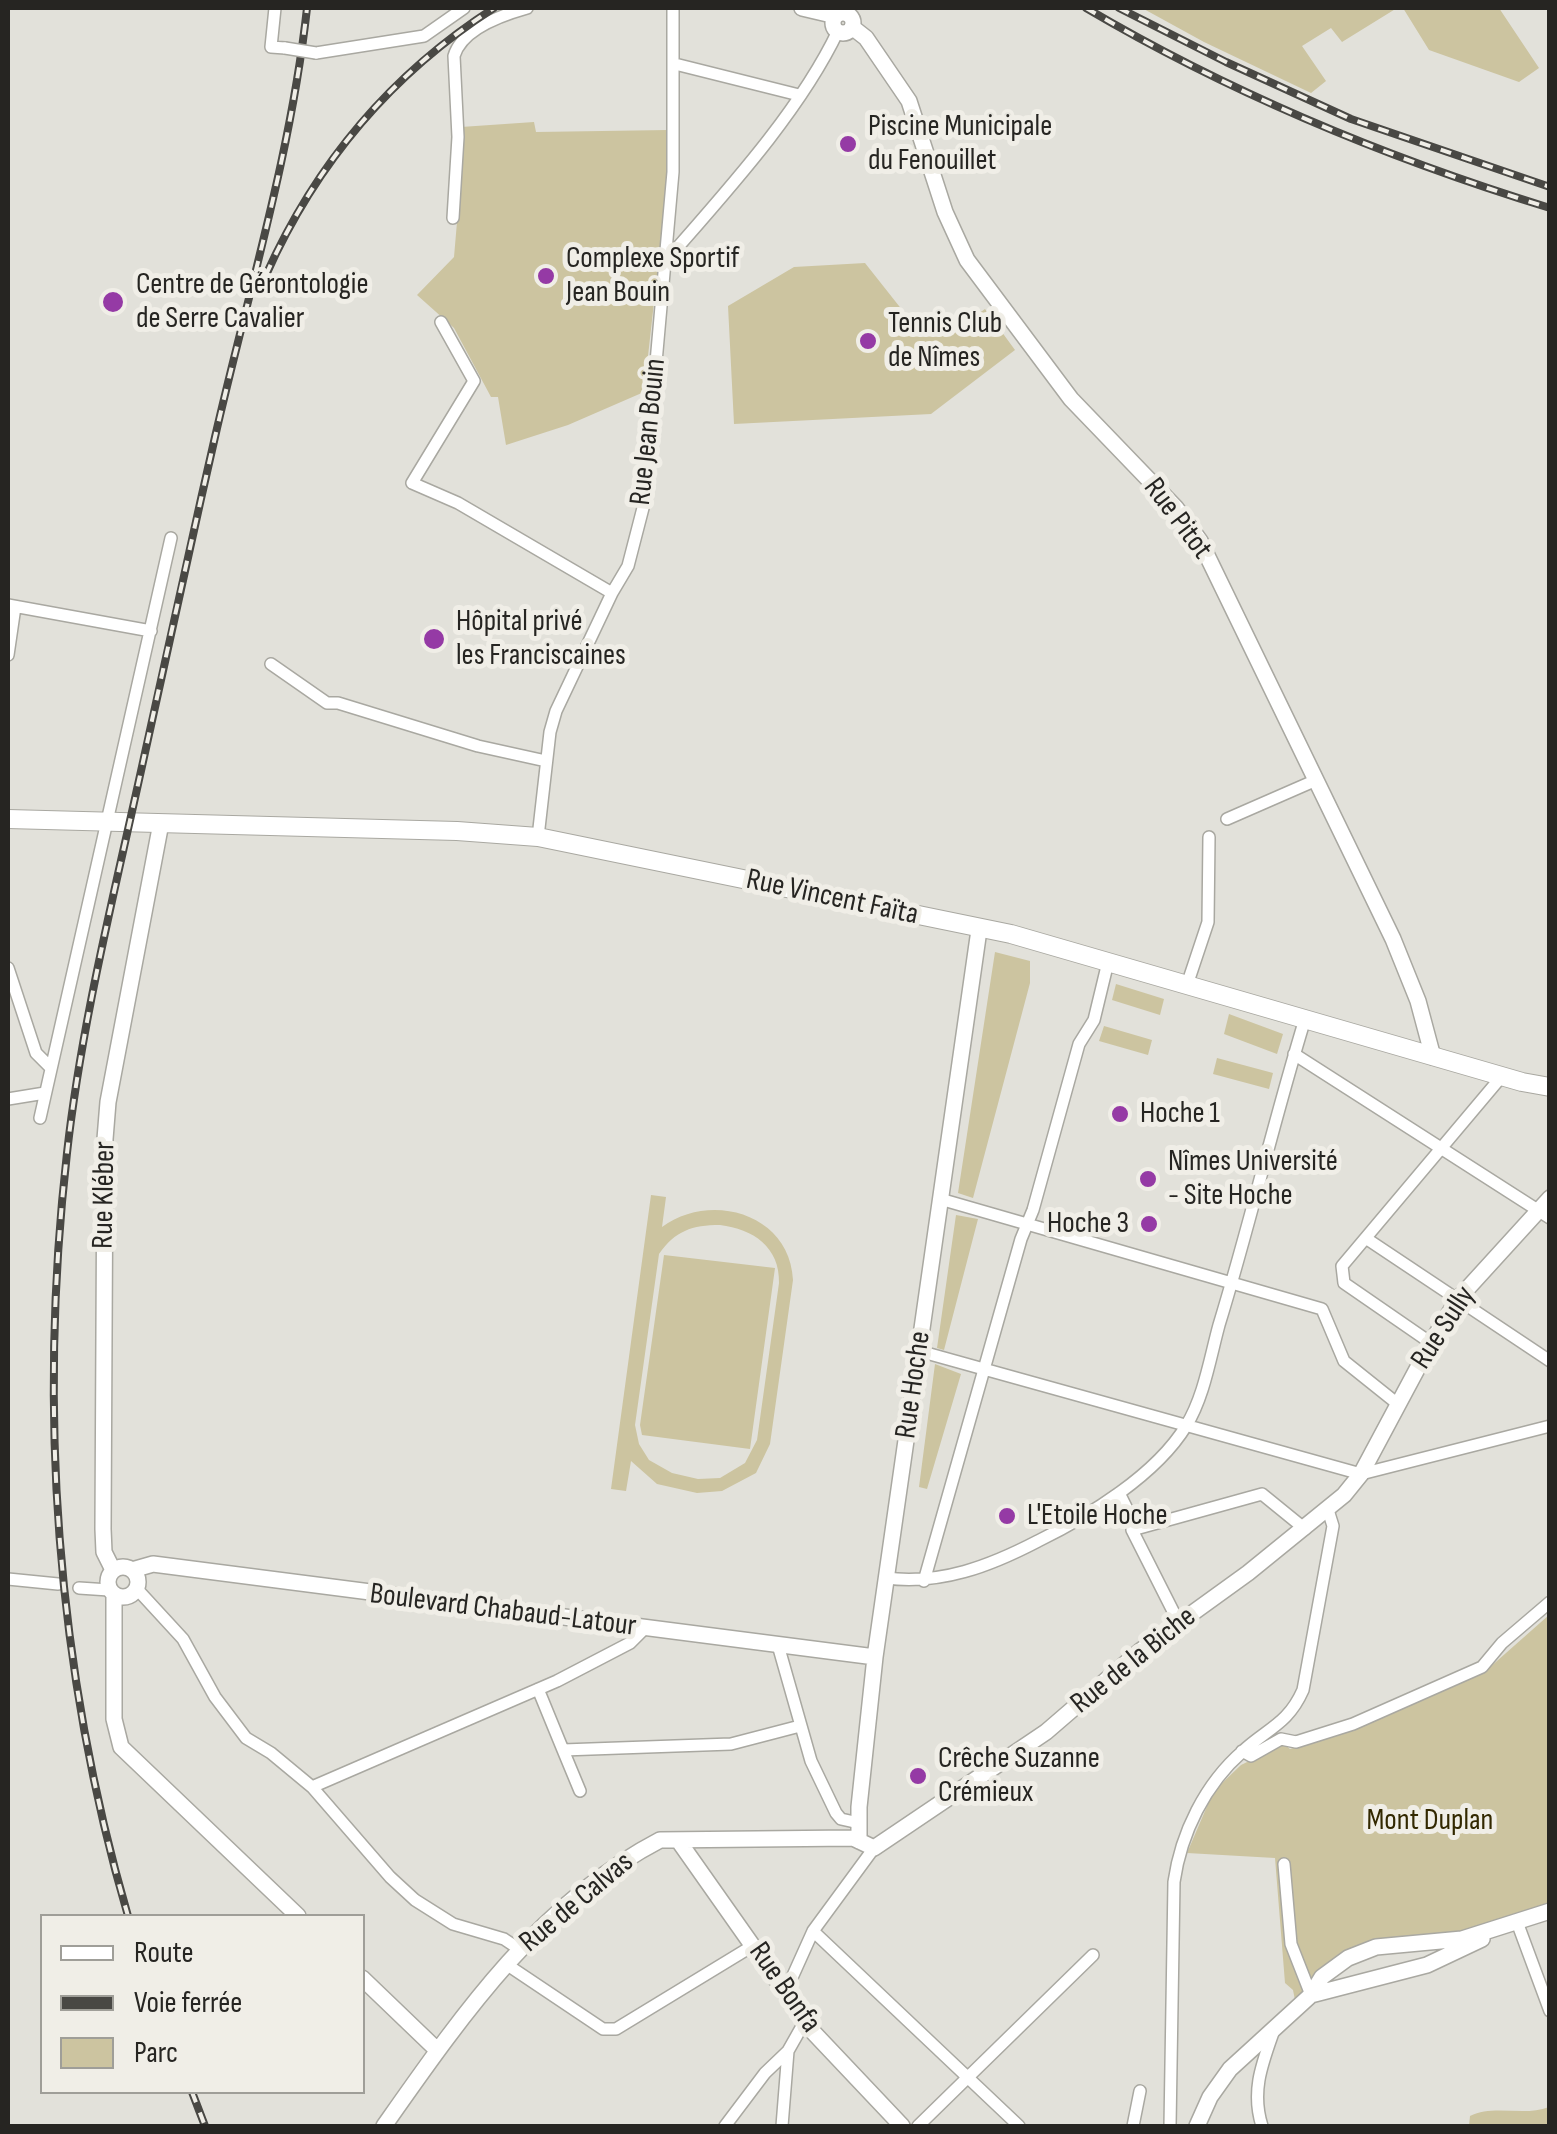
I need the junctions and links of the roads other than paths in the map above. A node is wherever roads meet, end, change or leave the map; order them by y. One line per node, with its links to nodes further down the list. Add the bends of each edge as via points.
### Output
1 (275, 8): 2 (street, bridge, via 271,47 316,52 424,36)
2 (464, 8)
3 (527, 8): 9 (street, via 501,16 457,46)
4 (673, 8): 7 (street, Rue Jean Bouin)
5 (802, 8): 6 (street)
6 (842, 25): 8 (street); 19 (street, Rue Pitot, via 866,38 909,101 944,212 967,260 1070,399 1200,541)
7 (675, 64): 8 (street); 10 (street, Rue Jean Bouin)
8 (799, 95): 10 (street)
9 (452, 218)
10 (664, 263): 13 (street, Rue Jean Bouin, via 643,508 628,566)
11 (441, 322): 13 (street, via 474,381 412,483 458,502)
12 (171, 538): 15 (street)
13 (612, 594): 18 (street, Rue Jean Bouin, via 556,711)
14 (11, 606): 15 (street); 16 (street)
15 (150, 632): 22 (street)
16 (8, 655)
17 (271, 664): 18 (street, via 327,703)
18 (546, 760): 25 (street, Rue Jean Bouin)
19 (1314, 781): 21 (street); 32 (street, Rue Pitot, via 1393,939)
20 (8, 820): 22 (main road, Rue Vincent Faïta)
21 (1227, 820)
22 (116, 822): 23 (main road, Rue Vincent Faïta); 33 (street)
23 (162, 823): 25 (main road, Rue Vincent Faïta); 60 (street, Rue Kléber, via 105,1140 103,1529)
24 (1209, 837): 29 (street, via 1208,922)
25 (538, 838): 26 (main road, Rue Vincent Faïta)
26 (979, 930): 27 (main road, Rue Vincent Faïta); 42 (street, Rue Hoche)
27 (1108, 962): 29 (main road, Rue Vincent Faïta); 44 (street)
28 (8, 968): 33 (street, via 36,1054)
29 (1187, 985): 30 (main road, Rue Vincent Faïta)
30 (1305, 1019): 31 (street); 32 (main road, Rue Vincent Faïta)
31 (1294, 1054): 41 (street); 46 (street)
32 (1433, 1057): 34 (main road, Rue Vincent Faïta)
33 (50, 1068): 37 (street)
34 (1502, 1076): 35 (main road, Rue Vincent Faïta); 41 (street)
35 (1522, 1082): 36 (main road, Rue Vincent Faïta); 38 (main road, Rue Vincent Faïta)
36 (1550, 1087)
37 (45, 1093): 39 (street); 40 (street)
38 (1550, 1098)
39 (8, 1099)
40 (40, 1118)
41 (1441, 1149): 43 (street); 45 (street)
42 (940, 1199): 44 (street); 49 (street, Rue Hoche)
43 (1546, 1209): 47 (street, Rue Sully)
44 (1027, 1223): 46 (street); 51 (street)
45 (1367, 1239): 47 (street); 48 (street, via 1342,1266 1344,1283)
46 (1232, 1282): 52 (street, via 1322,1308 1344,1361); 53 (street)
47 (1458, 1299): 48 (street, Rue Sully); 50 (street)
48 (1430, 1343): 52 (street, Rue Sully)
49 (919, 1351): 51 (street); 62 (street, Rue Hoche)
50 (1550, 1361)
51 (983, 1368): 53 (street); 64 (street)
52 (1399, 1405): 55 (street, Rue Sully)
53 (1186, 1426): 55 (street); 56 (street)
54 (1550, 1426): 55 (street)
55 (1361, 1474): 57 (street, Rue de la Biche)
56 (1119, 1493): 58 (street); 64 (street, via 1012,1555)
57 (1328, 1510): 59 (street, Rue de la Biche); 77 (street, via 1333,1526 1303,1690 1283,1723)
58 (1137, 1529): 59 (street, via 1262,1494); 70 (street, via 1132,1530)
59 (1305, 1529): 70 (street, Rue de la Biche)
60 (113, 1570): 61 (street); 68 (street, Rue Kléber)
61 (132, 1570): 67 (street); 71 (street, Boulevard Chabaud-Latour, via 152,1564)
62 (886, 1578): 64 (street); 73 (street, Rue Hoche)
63 (8, 1579): 65 (street)
64 (924, 1581)
65 (58, 1584)
66 (79, 1588): 68 (street)
67 (136, 1589): 68 (street, via 127,1597); 78 (street, via 182,1639 246,1738)
68 (112, 1592): 84 (street, Rue Kléber, via 114,1719 121,1748)
69 (1550, 1602): 77 (street, via 1482,1668 1353,1724 1296,1742 1281,1739 1252,1756)
70 (1179, 1623): 80 (street, Rue de la Biche, via 1029,1745)
71 (644, 1629): 72 (street, Boulevard Chabaud-Latour); 74 (street, via 630,1643)
72 (778, 1645): 73 (street, Boulevard Chabaud-Latour); 75 (street)
73 (874, 1657): 80 (street, Rue Hoche)
74 (538, 1689): 76 (street); 78 (street)
75 (800, 1726): 76 (street, via 731,1744); 80 (street, via 836,1813)
76 (563, 1750): 79 (street)
77 (1242, 1751): 109 (street, via 1210,1788 1178,1860)
78 (312, 1787): 89 (street, via 416,1900 453,1924)
79 (580, 1791)
80 (861, 1838): 81 (street, Rue de Calvas); 87 (street, Rue de la Biche)
81 (678, 1840): 88 (street, Rue Bonfa); 89 (street, Rue de Calvas, via 636,1852)
82 (1284, 1864): 94 (street, via 1291,1944)
83 (1550, 1911): 85 (street)
84 (296, 1914)
85 (1517, 1922): 86 (street); 95 (street)
86 (1496, 1929): 94 (street, via 1427,1965); 94 (street, via 1376,1947 1322,1977)
87 (813, 1930): 93 (street, Rue de la Biche); 100 (street)
88 (754, 1945): 91 (street, via 616,2030 603,2030); 93 (street, Rue Bonfa)
89 (519, 1950): 91 (street, Rue de Calvas)
90 (1093, 1955): 100 (street)
91 (506, 1964): 98 (street, Rue de Calvas)
92 (365, 1981): 98 (street)
93 (786, 1991): 96 (street, Rue Bonfa)
94 (1311, 1996): 97 (street)
95 (1550, 2011)
96 (805, 2021): 99 (street); 105 (street, Rue Bonfa)
97 (1274, 2030): 110 (street, via 1230,2069); 111 (street, via 1257,2079)
98 (438, 2050): 102 (street, Rue de Calvas)
99 (788, 2051): 103 (street); 104 (street)
100 (969, 2077): 106 (street); 107 (street)
101 (1140, 2091): 108 (street)
102 (384, 2126)
103 (725, 2126)
104 (782, 2126)
105 (902, 2126)
106 (918, 2126)
107 (1019, 2126)
108 (1133, 2126)
109 (1170, 2126)
110 (1197, 2126)
111 (1262, 2126)

